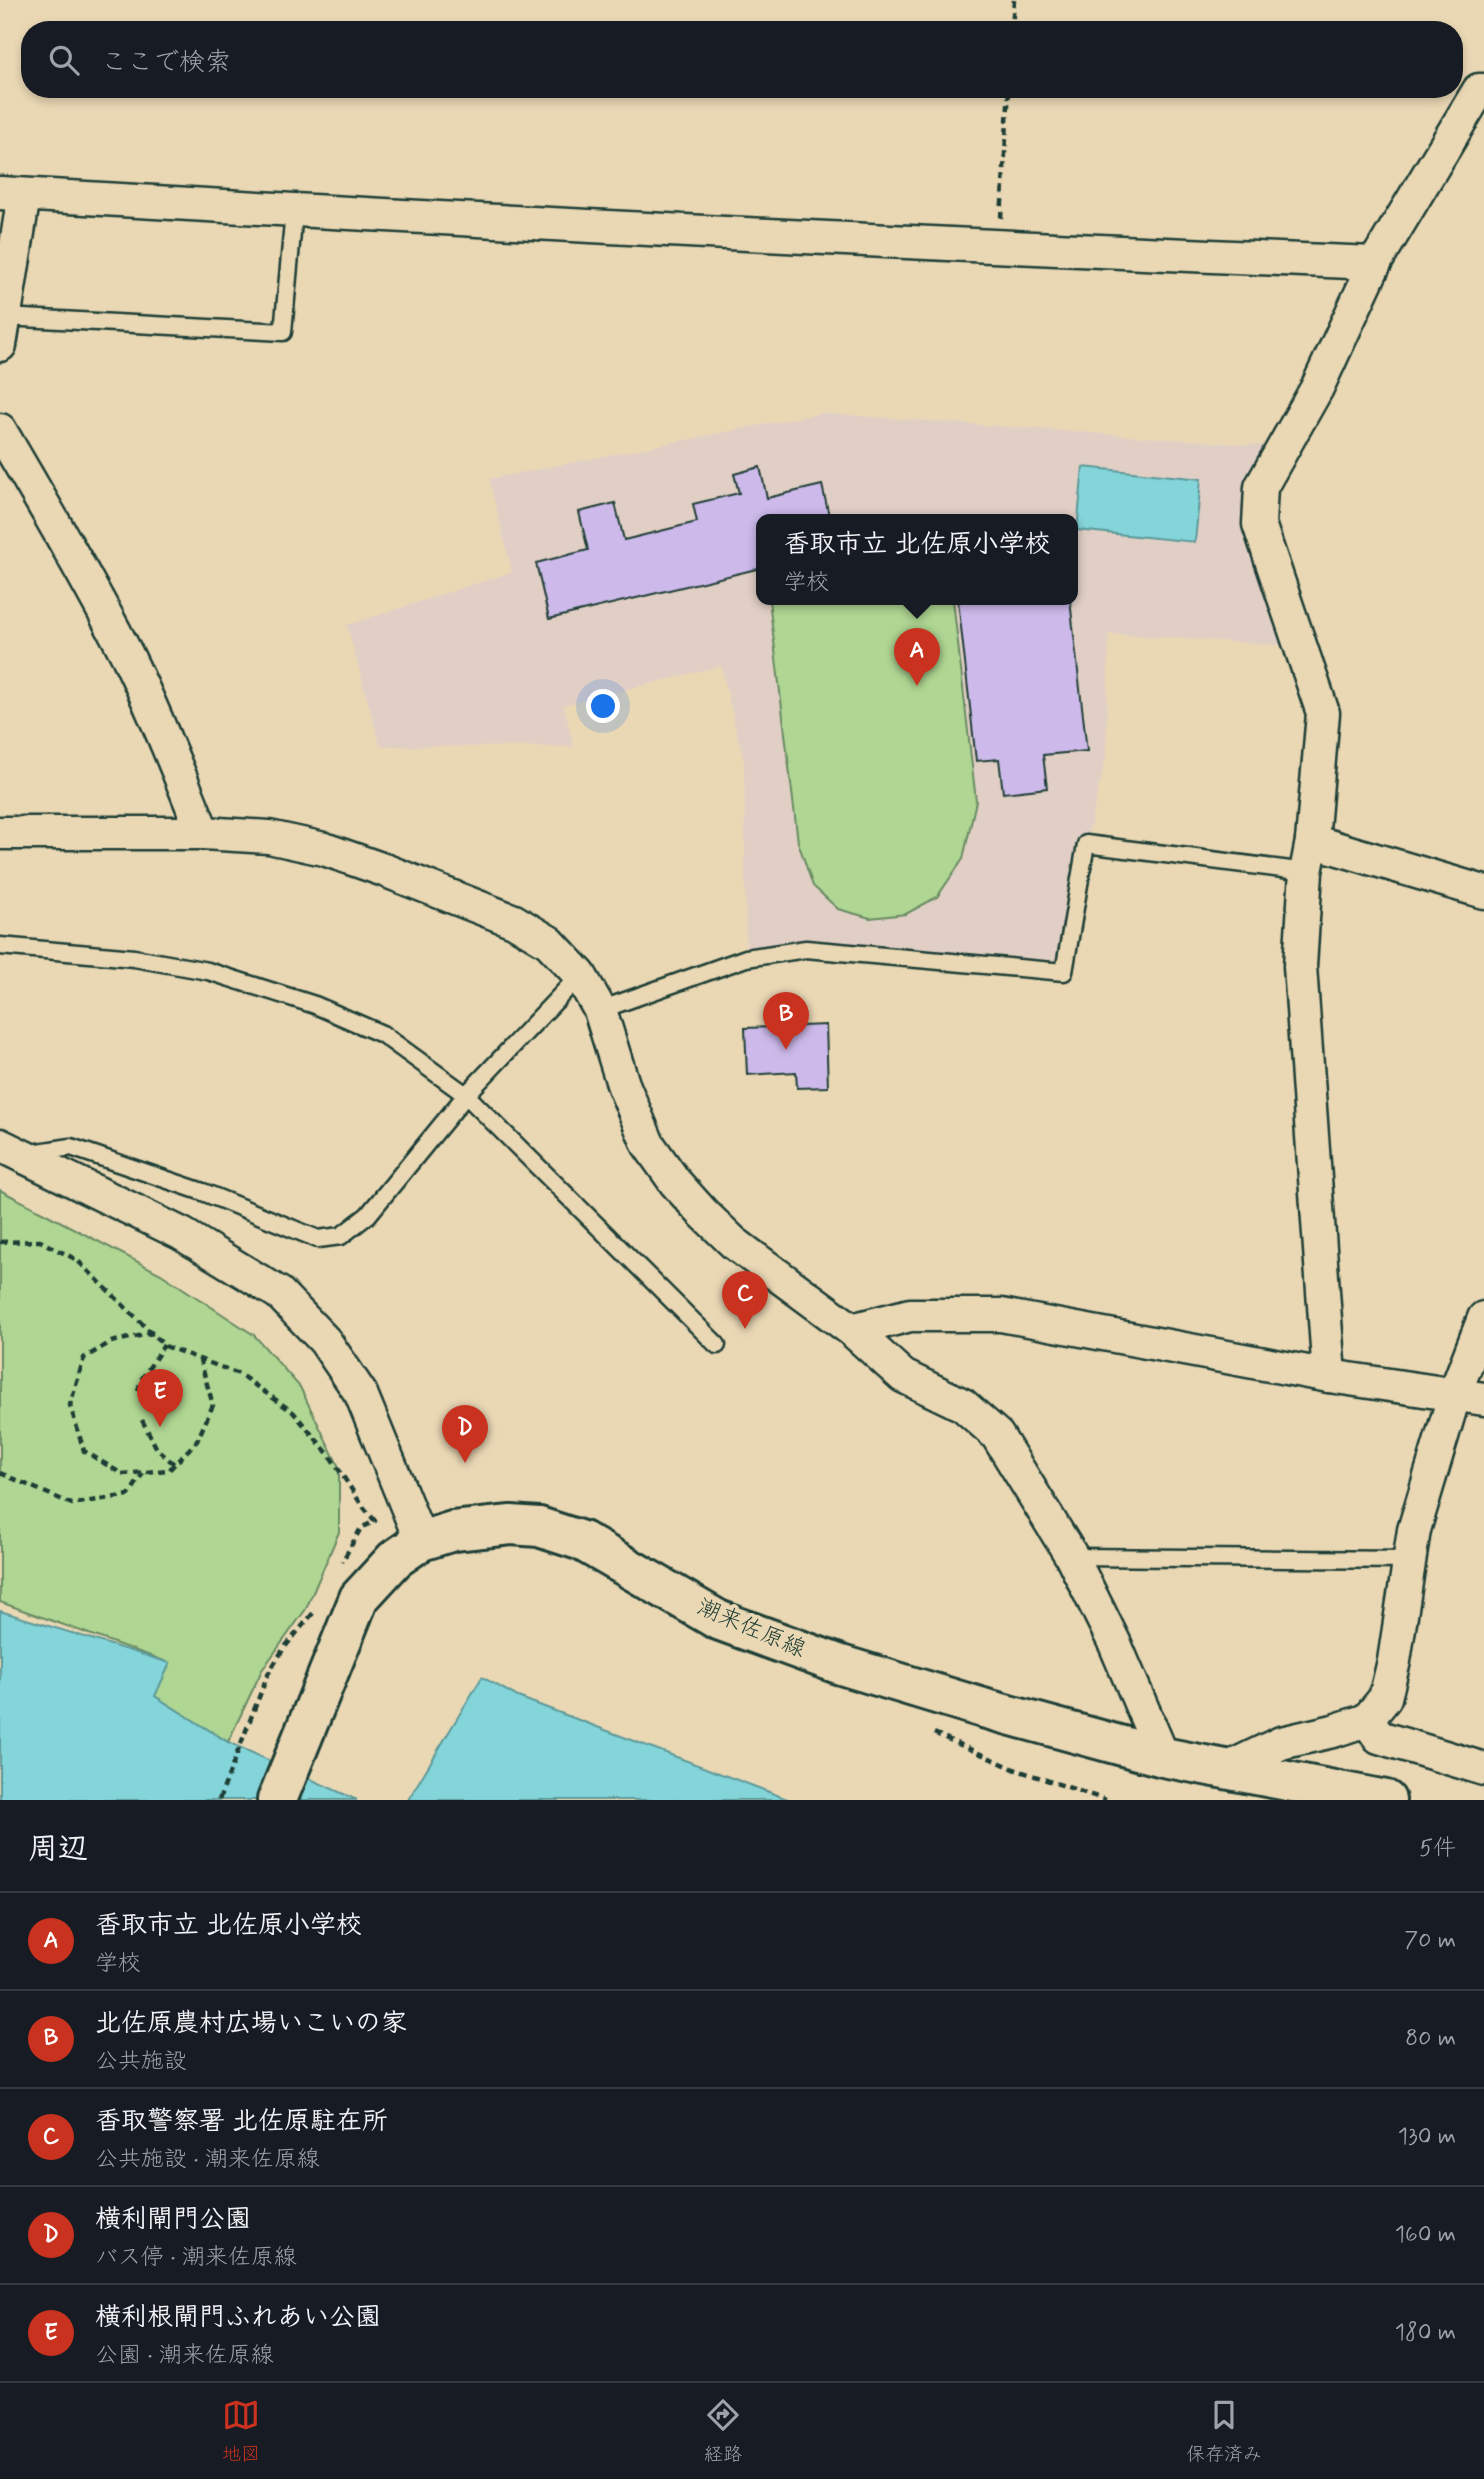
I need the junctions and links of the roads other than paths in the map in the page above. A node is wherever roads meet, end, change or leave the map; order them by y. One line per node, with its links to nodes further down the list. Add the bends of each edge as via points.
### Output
1 (1484, 90): 4 (street, via 1479,90)
2 (12, 194): 3 (street); 5 (street)
3 (294, 211): 4 (street); 5 (lane, via 283,331)
4 (1375, 263): 9 (street, via 1317,388 1261,487 1259,524 1323,713)
5 (3, 331)
6 (0, 430): 8 (street, via 128,658)
7 (0, 833): 8 (street)
8 (203, 833): 13 (street, via 280,839 384,870 514,921 549,942)
9 (1312, 841): 10 (street); 11 (street)
10 (1306, 872): 14 (lane, via 1086,844 1064,972 806,949 746,958); 20 (street, via 1300,966)
11 (1484, 892)
12 (0, 946): 15 (lane, via 134,958 208,971 315,1005 382,1034)
13 (580, 975): 14 (street); 15 (lane)
14 (600, 1010): 18 (street, via 648,1144 676,1182 734,1243)
15 (466, 1095): 16 (lane, via 368,1215 341,1236 318,1239 203,1192 71,1147); 19 (lane)
16 (10, 1150): 22 (street, via 182,1234 279,1293 325,1341 361,1394)
17 (1484, 1318): 21 (street)
18 (852, 1330): 20 (street, via 909,1315 1000,1315); 23 (street, via 903,1376 963,1405 997,1435)
19 (717, 1345)
20 (1329, 1376): 21 (street)
21 (1470, 1396): 24 (street, via 1426,1484)
22 (421, 1541): 26 (main road, 潮来佐原線, via 471,1528 539,1527 582,1541 718,1620 786,1646 983,1708); 29 (main road, 潮来佐原線, via 395,1559 359,1598)
23 (1072, 1557): 24 (lane); 26 (street)
24 (1410, 1560): 25 (street, via 1385,1698)
25 (1367, 1720): 27 (street, via 1281,1743); 28 (street, via 1379,1737)
26 (1163, 1757): 27 (main road, 潮来佐原線)
27 (1229, 1769): 30 (main road, 潮来佐原線)
28 (1484, 1769)
29 (283, 1786)
30 (1386, 1800)

